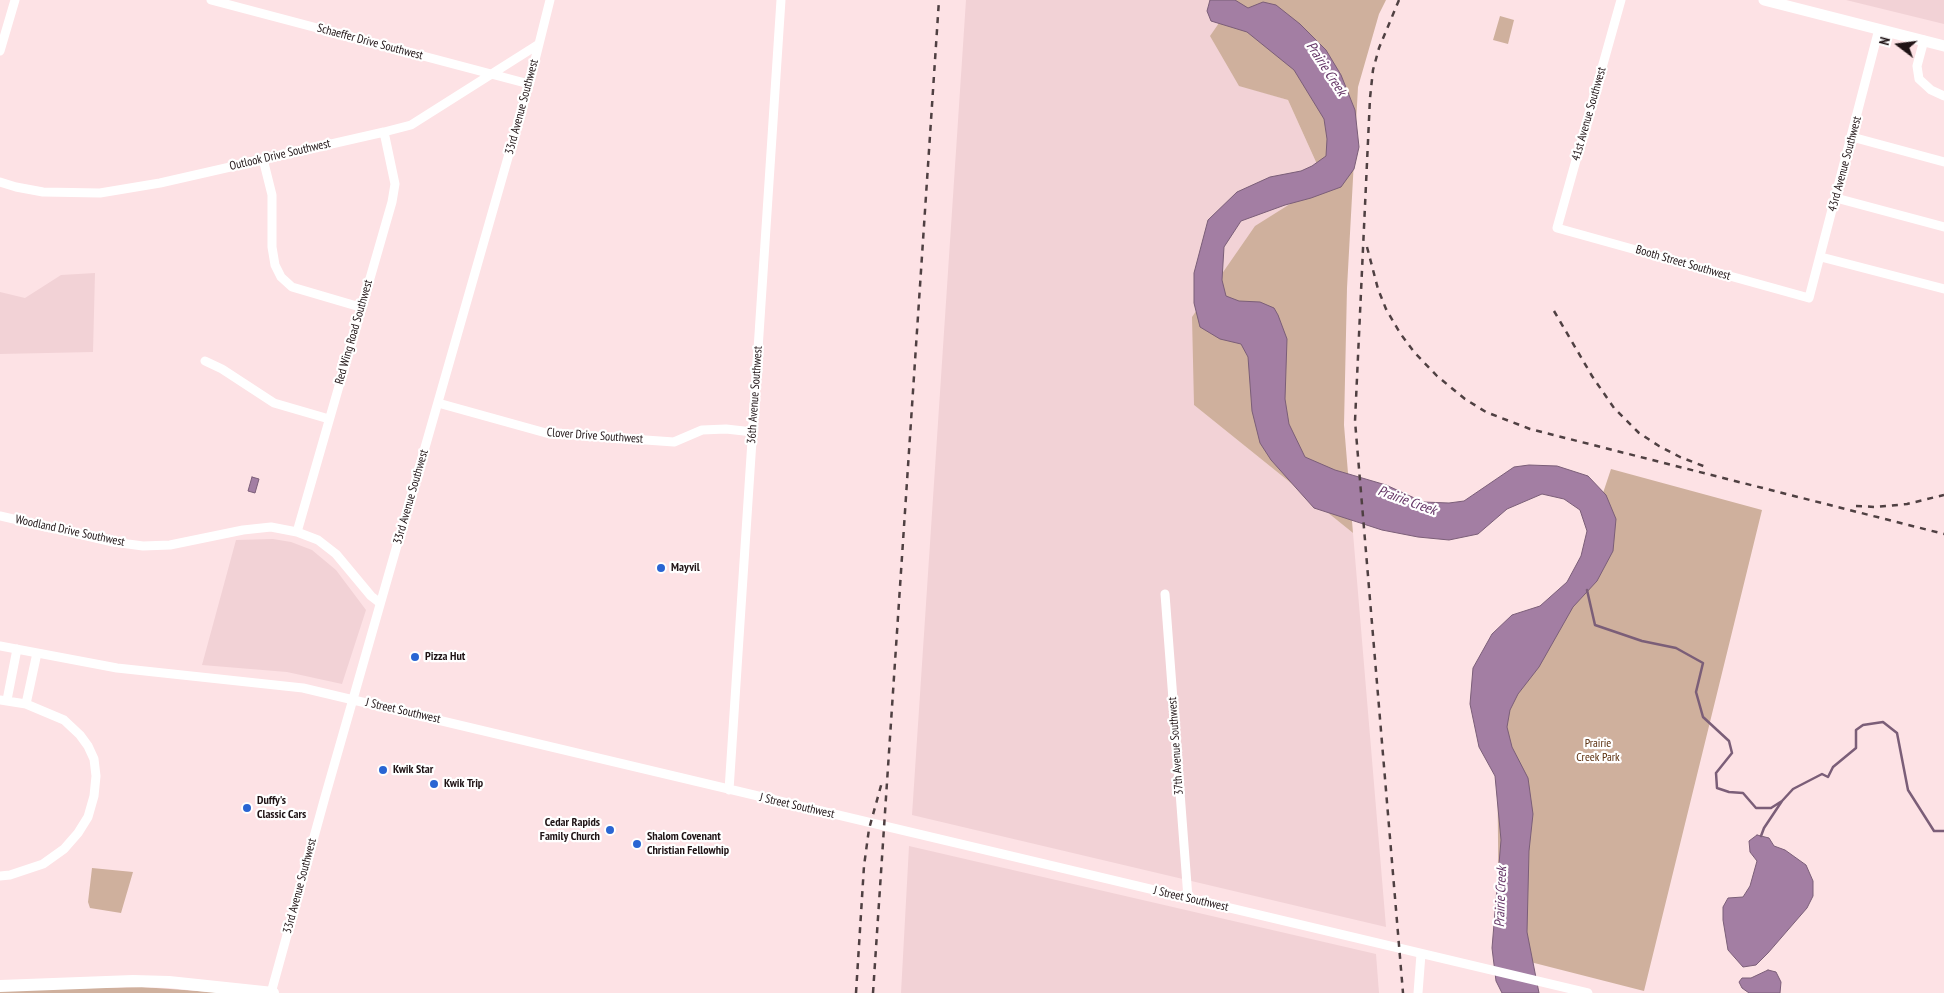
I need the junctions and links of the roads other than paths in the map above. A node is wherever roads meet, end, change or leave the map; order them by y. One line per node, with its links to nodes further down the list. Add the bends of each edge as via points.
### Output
1 (15, 0): 11 (street)
2 (211, 0): 12 (street, Schaeffer Drive Southwest)
3 (550, 0): 9 (street, 33rd Avenue Southwest)
4 (781, 0): 30 (street, 36th Avenue Southwest)
5 (1622, 0): 22 (street, 41st Avenue Southwest)
6 (1764, 0): 7 (main road)
7 (1879, 29): 8 (main road); 16 (street, 43rd Avenue Southwest)
8 (1924, 40): 10 (main road); 14 (street, via 1917,66 1919,79 1930,90)
9 (539, 44): 12 (street, Outlook Drive Southwest); 13 (street, 33rd Avenue Southwest)
10 (1944, 46)
11 (0, 51)
12 (492, 74): 13 (street, Schaeffer Drive Southwest); 15 (street, Outlook Drive Southwest, via 411,125)
13 (529, 84): 28 (street, 33rd Avenue Southwest)
14 (1944, 96)
15 (384, 132): 17 (street, Outlook Drive Southwest); 26 (street, Red Wing Road Southwest, via 395,184)
16 (1852, 137): 18 (street); 20 (street, 43rd Avenue Southwest)
17 (263, 159): 19 (street, Outlook Drive Southwest, via 100,193 43,192); 26 (street, via 272,195 272,247 281,277 292,287)
18 (1944, 162)
19 (0, 182)
20 (1836, 198): 21 (street); 23 (street, 43rd Avenue Southwest)
21 (1944, 227)
22 (1557, 228): 25 (street, Booth Street Southwest)
23 (1820, 257): 24 (street); 25 (street, 43rd Avenue Southwest)
24 (1944, 289)
25 (1809, 298)
26 (360, 307): 29 (street, Red Wing Road Southwest)
27 (205, 361): 29 (street, via 274,403)
28 (438, 403): 30 (street, Clover Drive Southwest, via 546,433 674,442 702,430); 34 (street, 33rd Avenue Southwest)
29 (329, 419): 32 (street, Red Wing Road Southwest)
30 (753, 432): 41 (street, 36th Avenue Southwest)
31 (0, 516): 32 (street, Woodland Drive Southwest, via 143,546 170,545 271,527)
32 (296, 532): 34 (street, Woodland Drive Southwest, via 318,540 336,554)
33 (1165, 594): 43 (street, 37th Avenue Southwest)
34 (380, 603): 39 (street, 33rd Avenue Southwest)
35 (0, 646): 36 (street, J Street Southwest)
36 (17, 649): 37 (street, J Street Southwest); 38 (street)
37 (37, 653): 39 (street, J Street Southwest, via 117,668 303,688); 40 (street)
38 (3, 700): 40 (street)
39 (354, 700): 41 (street, J Street Southwest); 46 (street, 33rd Avenue Southwest)
40 (26, 704): 42 (street, via 64,720 80,735 94,758 94,796 88,817 64,848 43,864)
41 (728, 790): 43 (street, J Street Southwest)
42 (0, 876)
43 (1188, 898): 44 (street, J Street Southwest)
44 (1421, 954): 47 (street); 48 (street, J Street Southwest)
45 (0, 986): 46 (highway, via 133,981)
46 (271, 993)
47 (1418, 993)
48 (1588, 993)

